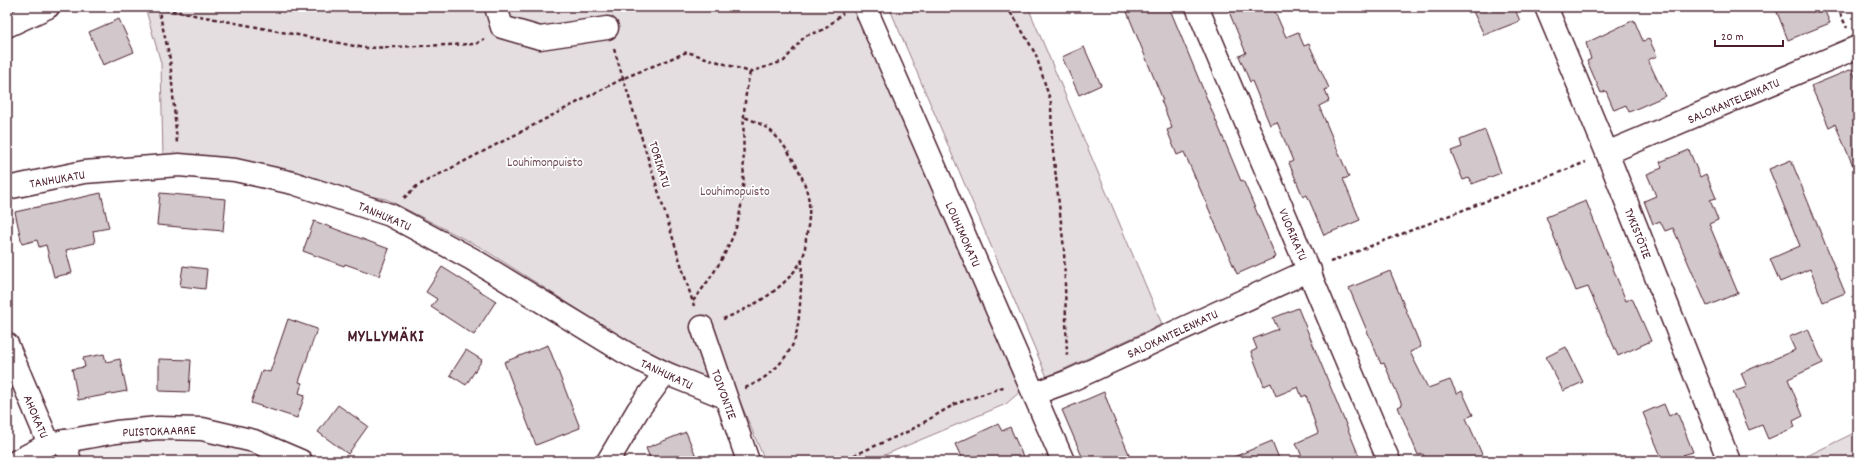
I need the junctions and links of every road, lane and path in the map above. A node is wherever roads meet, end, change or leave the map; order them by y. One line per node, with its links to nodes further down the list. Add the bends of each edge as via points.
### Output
1 (48, 7): 9 (street)
2 (158, 7): 8 (path, via 365,48 476,44); 16 (path, via 170,59)
3 (865, 7): 27 (street, LOUHIMOKATU)
4 (1006, 7): 25 (path, via 1036,55 1051,103 1052,142 1064,249)
5 (1197, 7): 20 (street, VUORIKATU)
6 (1546, 7): 15 (street, TYKISTÖTIE)
7 (844, 11): 12 (path, via 826,29 805,36 784,61)
8 (499, 17): 10 (street, via 540,38)
9 (7, 26)
10 (607, 28): 13 (path, TORIKATU)
11 (1858, 47): 15 (street, SALOKANTELENKATU)
12 (750, 72): 13 (path, via 687,52); 14 (path)
13 (624, 78): 18 (path, via 417,186); 21 (path, TORIKATU)
14 (744, 117): 19 (path, via 756,121 773,133 801,174 809,202); 21 (path, via 740,213 728,248 710,281)
15 (1607, 154): 20 (path); 37 (street, TYKISTÖTIE)
16 (179, 165): 17 (street, TANHUKATU, via 84,172); 18 (street, TANHUKATU, via 235,170 285,182)
17 (7, 188)
18 (390, 215): 24 (street, TANHUKATU, via 472,259 557,312)
19 (802, 259): 22 (path, via 791,275 772,293 748,308); 28 (path, via 801,291 793,345 780,364 761,382)
20 (1310, 270): 25 (street, SALOKANTELENKATU); 36 (street, VUORIKATU)
21 (692, 301): 22 (path, TORIKATU)
22 (702, 327): 28 (street, TOIVONTIE)
23 (7, 344): 29 (street, AHOKATU)
24 (665, 374): 28 (street, TANHUKATU); 32 (street, via 638,410)
25 (1068, 381): 27 (street, SALOKANTELENKATU)
26 (998, 388): 34 (path, via 955,404 909,431)
27 (1034, 394): 35 (street, LOUHIMOKATU)
28 (725, 397): 33 (street, TOIVONTIE)
29 (52, 452): 30 (street, PUISTOKAARRE); 31 (street, PUISTOKAARRE, via 116,432 158,428 202,429 254,441)
30 (17, 461)
31 (301, 461)
32 (608, 461)
33 (748, 461)
34 (841, 461)
35 (1063, 461)
36 (1389, 461)
37 (1729, 461)

